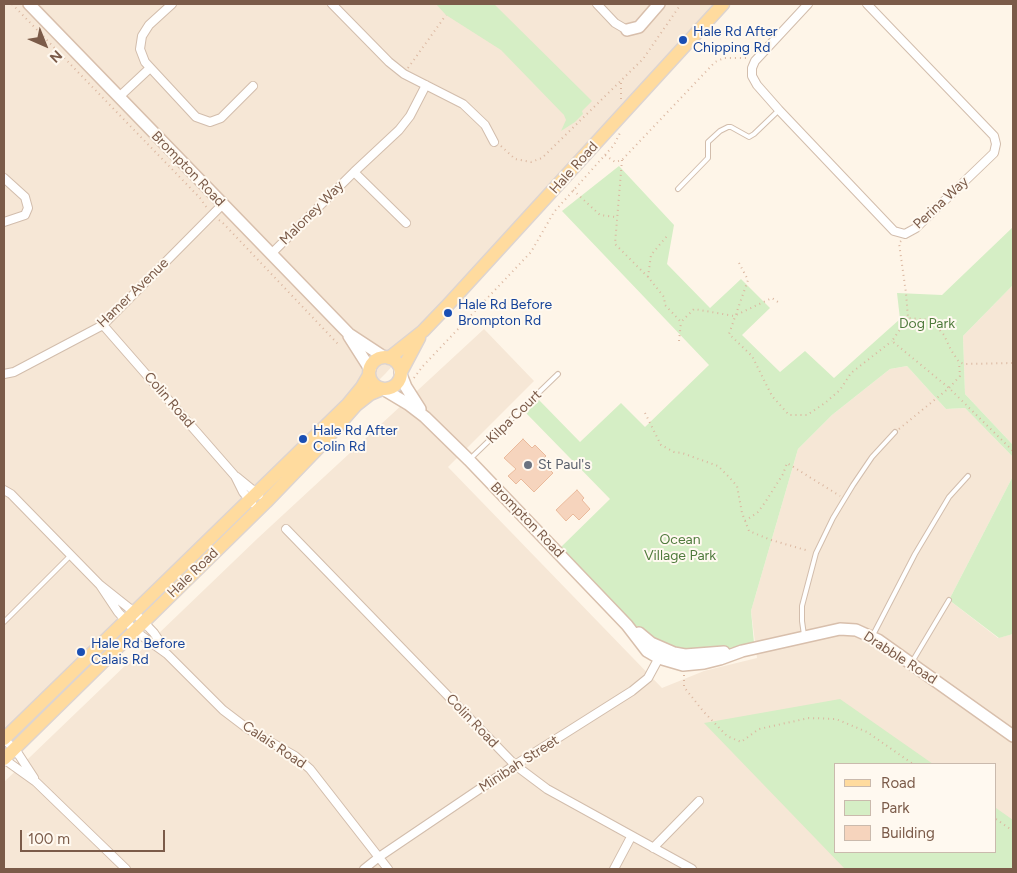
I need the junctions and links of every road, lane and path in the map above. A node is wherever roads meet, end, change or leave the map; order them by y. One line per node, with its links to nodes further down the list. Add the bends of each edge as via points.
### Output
1 (12, 4): 31 (path)
2 (29, 4): 19 (street, Brompton Road)
3 (172, 4): 14 (street, via 142,36 140,49)
4 (332, 4): 15 (street)
5 (597, 4): 12 (street, via 615,24)
6 (659, 4): 12 (street, via 639,27)
7 (681, 4): 16 (path, via 643,59)
8 (723, 4): 45 (main road, Hale Road)
9 (808, 4): 21 (street, Perina Way, via 755,61 751,72 757,85)
10 (867, 4): 35 (street, Perina Way, via 994,136 996,144 994,153 916,228)
11 (446, 15): 15 (path)
12 (627, 30)
13 (749, 58): 25 (path, via 724,58 715,62)
14 (150, 68): 18 (street, via 196,117 210,122 221,118); 19 (street)
15 (404, 74): 17 (street)
16 (621, 80): 20 (path); 23 (path, via 542,158 531,162 515,159)
17 (426, 85): 23 (street, via 462,104 485,125); 26 (street, Maloney Way, via 399,130)
18 (253, 86)
19 (119, 97): 30 (street, Brompton Road)
20 (620, 106)
21 (779, 110): 28 (lane, via 752,136 747,137 728,127 720,131 708,142 708,158); 35 (street, Perina Way, via 894,231)
22 (620, 125): 24 (path, via 622,133)
23 (494, 142)
24 (605, 156): 25 (path, via 615,162); 29 (path)
25 (622, 160): 32 (path)
26 (354, 172): 34 (street, Maloney Way); 37 (street, Maloney Way)
27 (4, 178): 33 (street, via 24,197 28,208 24,215)
28 (678, 189)
29 (573, 190): 32 (path, via 600,215); 57 (path, via 554,212 531,252)
30 (222, 205): 31 (street, Hamer Avenue); 37 (street, Brompton Road)
31 (213, 214): 44 (street, Hamer Avenue); 49 (path)
32 (616, 217): 39 (path, via 615,244)
33 (4, 222)
34 (406, 223)
35 (905, 234): 42 (path, via 899,243)
36 (667, 236): 39 (path, via 651,255)
37 (271, 254): 46 (street, Brompton Road)
38 (739, 264): 41 (path, via 748,280)
39 (648, 277): 43 (path, via 664,297 665,305)
40 (778, 302): 41 (path, via 772,298)
41 (734, 316): 43 (path, via 694,309); 48 (path, via 729,334 752,356 772,396 789,415 807,415 825,403 840,390 851,373)
42 (908, 318): 48 (path); 51 (path, via 931,320)
43 (681, 322): 47 (path)
44 (103, 325): 55 (street, Hamer Avenue, via 14,372); 68 (street, Colin Road, via 235,476 243,492)
45 (423, 331): 50 (main road, Hale Road); 54 (main road, Hale Road)
46 (348, 334): 50 (street, Brompton Road); 53 (street, Brompton Road)
47 (680, 341)
48 (892, 341): 58 (path)
49 (338, 344)
50 (386, 358): 53 (main road, via 373,363); 54 (main road, via 399,366)
51 (959, 362): 52 (path); 58 (path, via 960,376)
52 (1013, 363)
53 (369, 372): 59 (main road, via 373,384); 68 (main road, Hale Road, via 348,404)
54 (400, 372): 59 (main road, via 397,382); 61 (street, Brompton Road, via 406,388)
55 (4, 374)
56 (558, 374): 64 (lane, Kilpa Court)
57 (410, 383)
58 (949, 388): 62 (path); 63 (path)
59 (383, 389): 61 (street, Brompton Road); 68 (main road, Hale Road, via 356,405 319,447)
60 (645, 413): 69 (path, via 661,445 718,466 728,476 737,486)
61 (425, 417): 64 (street, Brompton Road)
62 (895, 432): 67 (lane, via 872,457)
63 (1013, 451)
64 (469, 460): 83 (street, Brompton Road, via 647,650)
65 (968, 476): 80 (lane, via 949,497 915,554)
66 (4, 490): 72 (street, Calais Road)
67 (844, 499): 69 (path, via 787,463 766,501); 71 (lane)
68 (258, 501): 75 (main road, Hale Road); 77 (main road, Hale Road)
69 (745, 521): 71 (path, via 749,531)
70 (286, 529): 91 (street, Colin Road)
71 (816, 553): 79 (lane, via 802,606)
72 (71, 555): 73 (street, Calais Road); 76 (lane)
73 (100, 585): 75 (street, Calais Road); 75 (street, Calais Road)
74 (949, 600): 84 (lane)
75 (130, 616): 77 (street, Calais Road); 78 (street, Calais Road); 87 (main road, Hale Road)
76 (4, 622)
77 (144, 622): 78 (main road, Hale Road); 82 (street, Calais Road)
78 (134, 631): 82 (street, Calais Road); 88 (main road, Hale Road)
79 (804, 637): 80 (street, Drabble Road, via 840,629 856,630); 81 (street, Drabble Road)
80 (872, 638): 84 (street, Drabble Road)
81 (742, 651): 83 (street, Drabble Road, via 685,656); 85 (street, Drabble Road, via 720,659)
82 (167, 654): 98 (street, Calais Road, via 223,710 310,769)
83 (661, 654): 85 (street, Drabble Road); 91 (street, Minibah Street, via 648,678)
84 (911, 664): 86 (street, Drabble Road)
85 (683, 665): 90 (path, via 684,687 727,736 741,742 759,729 810,718 836,719 867,732)
86 (1013, 736)
87 (4, 739): 88 (street)
88 (14, 749): 89 (main road, Hale Road); 92 (street)
89 (4, 760): 92 (street)
90 (912, 763)
91 (515, 766): 96 (street, Colin Road, via 547,789); 98 (street, Minibah Street)
92 (36, 782): 99 (street)
93 (699, 801): 97 (street)
94 (997, 820): 95 (path)
95 (1013, 831)
96 (631, 837): 97 (street, Colin Road); 104 (street)
97 (653, 848): 105 (street, Colin Road)
98 (379, 857): 102 (street, Minibah Street); 103 (street, Calais Road)
99 (118, 862): 100 (street); 101 (street)
100 (112, 869)
101 (126, 869)
102 (364, 869)
103 (388, 869)
104 (614, 869)
105 (692, 869)

